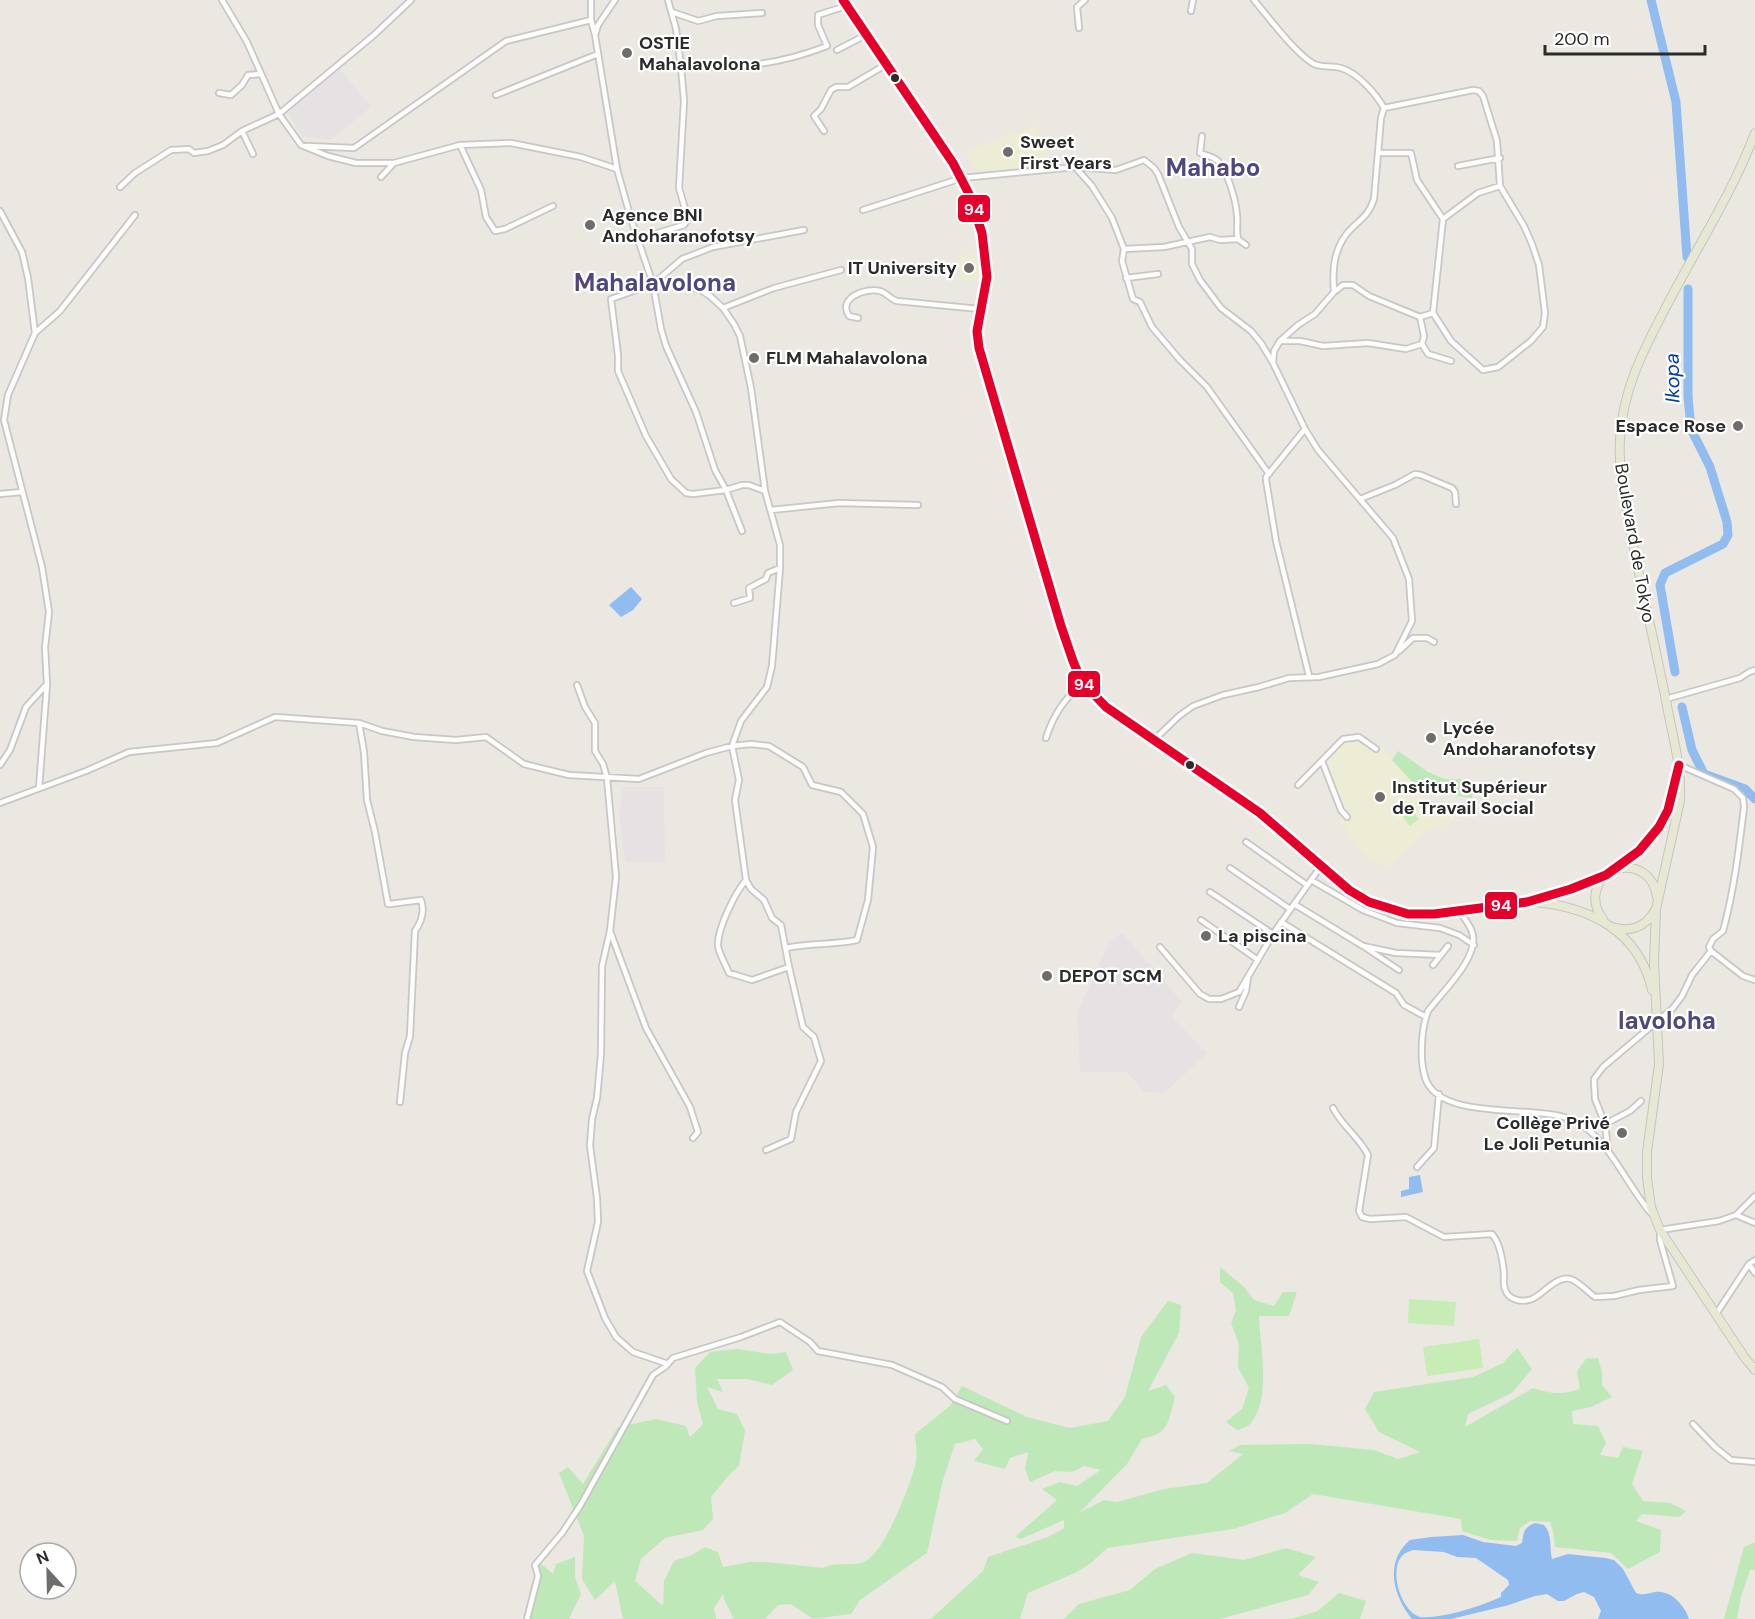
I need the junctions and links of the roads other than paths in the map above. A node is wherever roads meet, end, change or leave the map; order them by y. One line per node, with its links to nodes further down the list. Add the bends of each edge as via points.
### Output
1 (222, 0): 21 (street)
2 (411, 0): 25 (street)
3 (591, 0): 13 (street)
4 (615, 0): 15 (street)
5 (668, 0): 11 (street)
6 (1085, 0): 14 (street, via 1077,7)
7 (1193, 0): 10 (street)
8 (1254, 0): 24 (street, via 1313,63 1342,68 1356,76)
9 (845, 3): 16 (main road); 20 (street, via 818,15 827,46 799,57 766,65)
10 (1191, 11)
11 (672, 12): 12 (street, via 698,21); 20 (street)
12 (762, 14)
13 (591, 20): 15 (street); 30 (street, via 506,41 354,148)
14 (1079, 28)
15 (595, 35): 18 (street)
16 (866, 35): 17 (street); 19 (main road)
17 (837, 50)
18 (598, 54): 23 (street); 38 (street)
19 (887, 64): 27 (street, via 848,87 831,90 814,116); 40 (main road)
20 (681, 67): 49 (street, via 684,101 679,188 688,219 684,225)
21 (261, 74): 22 (street, via 248,75 231,95); 25 (street)
22 (219, 93)
23 (496, 95)
24 (1384, 108): 32 (street); 34 (street, via 1479,91 1489,109)
25 (279, 114): 26 (street); 30 (street)
26 (242, 131): 33 (street); 42 (street, via 208,151 171,150 135,173)
27 (824, 131)
28 (1755, 133): 89 (main road, Boulevard de Tokyo, via 1720,209 1641,355 1626,399 1620,438 1620,479)
29 (1202, 136): 50 (street, via 1200,153 1217,160 1235,200)
30 (301, 145): 35 (street, via 356,163)
31 (460, 145): 35 (street); 38 (street, via 511,143 581,157); 43 (street, via 481,190 486,217 495,231)
32 (1379, 153): 47 (street, via 1411,153 1417,180); 58 (street, via 1371,209 1337,249)
33 (253, 154)
34 (1500, 158): 36 (street); 41 (street)
35 (394, 163): 39 (street)
36 (1458, 166)
37 (1075, 167): 40 (street); 51 (street, via 1116,170 1144,160 1158,174); 53 (street, via 1112,218)
38 (617, 169): 49 (street)
39 (381, 177)
40 (962, 178): 44 (street); 60 (main road, via 983,243 987,277)
41 (1500, 186): 47 (street, via 1478,194); 61 (street, via 1524,226 1539,265 1545,304 1543,327 1498,367 1483,370 1451,341)
42 (120, 188)
43 (553, 206)
44 (863, 210)
45 (0, 211): 64 (street, via 22,252)
46 (135, 215): 64 (street, via 60,311)
47 (1443, 219): 61 (street)
48 (804, 230): 57 (street, via 713,248 682,259)
49 (638, 238): 57 (street)
50 (1238, 239): 51 (street, via 1210,237); 52 (street)
51 (1188, 242): 53 (street); 68 (street, via 1200,280 1221,308 1251,331)
52 (1246, 245)
53 (1124, 249): 56 (street)
54 (841, 270): 59 (street, via 774,288)
55 (1158, 274): 56 (street)
56 (1126, 278): 70 (street, via 1133,298 1140,302 1152,327 1207,387)
57 (655, 283): 59 (street, via 699,289); 71 (street, via 666,346); 71 (street, via 611,299 618,371 646,436 677,486 693,494)
58 (1334, 292): 62 (street, via 1343,285 1353,285 1369,296); 65 (street, via 1315,314)
59 (723, 308): 72 (street, via 742,346)
60 (980, 309): 63 (street, via 897,301 882,292 867,291 846,304 849,316); 86 (main road, via 979,348 1061,627)
61 (1433, 313): 62 (street)
62 (1420, 317): 66 (street)
63 (858, 318)
64 (35, 333): 73 (street, via 4,405 4,420)
65 (1280, 341): 66 (street, via 1323,346 1368,343 1406,349); 68 (street)
66 (1422, 344): 67 (street, via 1428,354)
67 (1451, 361)
68 (1272, 363): 69 (street)
69 (1305, 429): 70 (street); 75 (street)
70 (1269, 474): 85 (street, via 1266,480 1276,541)
71 (726, 490): 72 (street, via 749,485); 79 (street)
72 (765, 491): 78 (street)
73 (22, 492): 74 (street); 87 (street, via 42,567 49,612 45,647)
74 (0, 494)
75 (1360, 499): 76 (street, via 1416,474 1452,488); 83 (street, via 1393,538 1409,579 1412,621)
76 (1455, 504)
77 (918, 505): 78 (street, via 839,503)
78 (771, 510): 80 (street, via 780,545)
79 (742, 531)
80 (780, 568): 81 (street, via 751,586 750,598); 93 (street, via 767,687 741,721)
81 (734, 603)
82 (1434, 642): 83 (street, via 1413,638)
83 (1395, 655): 85 (street, via 1378,664)
84 (1755, 670): 89 (street)
85 (1309, 676): 92 (street, via 1206,700 1179,716)
86 (1082, 682): 91 (street, via 1053,717); 92 (main road, via 1106,707)
87 (47, 684): 96 (street, via 26,707); 100 (street)
88 (577, 685): 98 (street, via 595,723 595,751)
89 (1666, 699): 97 (main road, Boulevard de Tokyo)
90 (359, 723): 98 (street, via 414,737 486,737 524,764 569,775); 100 (street, via 275,717 217,743 129,752); 140 (street, via 367,801 386,901 390,904 421,900 423,906 415,931 410,1036)
91 (1046, 738)
92 (1155, 739): 104 (main road, via 1260,813)
93 (732, 746): 98 (street, via 639,779); 108 (street, via 739,780 735,800); 126 (street, via 769,746 803,767 812,785 841,792 863,814 873,847 868,900 857,940)
94 (1376, 749): 95 (street, via 1359,737 1343,739)
95 (1322, 761): 99 (street); 102 (street)
96 (0, 765)
97 (1679, 765): 106 (main road, via 1668,810 1659,826 1639,851); 114 (main road, Boulevard de Tokyo, via 1680,801); 127 (street, via 1734,789 1743,798 1737,869 1723,932 1713,939)
98 (607, 778): 120 (street, via 616,877)
99 (1298, 785)
100 (39, 788): 101 (street)
101 (0, 803)
102 (1347, 817)
103 (1246, 842): 110 (street)
104 (1321, 866): 109 (street); 116 (main road, via 1349,890 1387,909 1421,915)
105 (1230, 868): 115 (street)
106 (1615, 869): 107 (main road); 114 (main road, via 1631,868 1645,874 1655,886)
107 (1606, 875): 112 (main road); 119 (main road, via 1597,887 1595,901 1599,915)
108 (746, 880): 126 (street, via 781,925); 131 (street, via 724,921 718,946 729,973 753,980)
109 (1311, 880): 110 (street); 122 (street, via 1363,910 1397,923 1440,928)
110 (1306, 885): 113 (street)
111 (1210, 892): 121 (street)
112 (1527, 902): 116 (main road); 119 (main road, via 1572,908)
113 (1294, 904): 115 (street); 123 (street)
114 (1657, 905): 119 (main road, via 1647,922 1639,927 1624,930); 137 (main road)
115 (1290, 909): 118 (street)
116 (1460, 912): 122 (street)
117 (1201, 920): 129 (street)
118 (1281, 921): 121 (street); 136 (street, via 1396,993 1404,1005)
119 (1608, 924): 137 (main road, via 1637,953 1650,983)
120 (610, 931): 143 (street, via 646,1029 690,1107 698,1132); 156 (street, via 602,966 601,1054 590,1146 597,1222 587,1271 616,1337 633,1352)
121 (1273, 934): 129 (street)
122 (1474, 945): 136 (street, via 1465,964)
123 (1363, 946): 128 (street, via 1396,953); 132 (street)
124 (1448, 946): 128 (street)
125 (1160, 947): 133 (street, via 1200,994 1209,999 1239,992)
126 (786, 948): 131 (street)
127 (1712, 951): 134 (street, via 1743,976); 137 (street, via 1673,1008)
128 (1441, 955): 130 (street)
129 (1258, 960): 133 (street)
130 (1433, 965)
131 (789, 967): 144 (street, via 803,1027 814,1037 821,1061 796,1113 791,1139)
132 (1399, 970)
133 (1248, 976): 135 (street)
134 (1755, 980)
135 (1239, 1007)
136 (1426, 1017): 138 (street, via 1422,1032 1425,1079)
137 (1657, 1017): 142 (street, via 1594,1079 1595,1099); 149 (main road, via 1659,1064 1647,1152)
138 (1439, 1094): 145 (street, via 1464,1105 1576,1121 1591,1132); 146 (street, via 1434,1148)
139 (1641, 1101): 142 (street, via 1630,1112)
140 (400, 1102)
141 (1333, 1108): 151 (street, via 1368,1155 1359,1211 1362,1217 1406,1217 1444,1237 1492,1234 1504,1273 1504,1289 1515,1300 1529,1300 1563,1279 1572,1279 1595,1297 1673,1286)
142 (1605, 1124): 145 (street)
143 (693, 1137)
144 (766, 1150)
145 (1608, 1154): 149 (street)
146 (1417, 1167)
147 (1755, 1196): 148 (street)
148 (1736, 1215): 150 (street); 151 (street)
149 (1654, 1217): 151 (main road)
150 (1755, 1223)
151 (1660, 1230): 155 (main road)
152 (1755, 1260): 153 (street)
153 (1749, 1264): 154 (street); 155 (street)
154 (1755, 1273)
155 (1716, 1314): 157 (main road)
156 (668, 1364): 158 (street, via 673,1358 780,1322 818,1351 892,1365); 161 (street, via 653,1375 580,1506 535,1565 538,1575)
157 (1755, 1370)
158 (1007, 1421)
159 (1693, 1424): 160 (street, via 1731,1460)
160 (1755, 1462)
161 (527, 1619)

